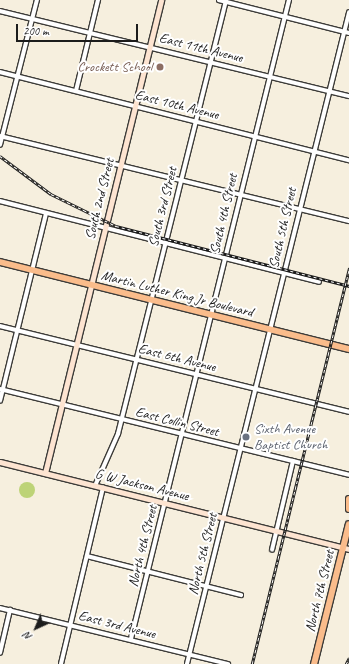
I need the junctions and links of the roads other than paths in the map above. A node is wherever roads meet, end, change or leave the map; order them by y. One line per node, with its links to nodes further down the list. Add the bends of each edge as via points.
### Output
1 (37, 0): 10 (street)
2 (98, 0): 11 (street)
3 (161, 0): 14 (street, South 2nd Street)
4 (219, 0): 6 (street)
5 (289, 0): 9 (street, South 4th Street)
6 (226, 1): 9 (street); 15 (street, South 3rd Street)
7 (0, 11): 10 (street, East 11th Avenue)
8 (349, 13): 12 (street, South 5th Street)
9 (285, 17): 12 (street); 18 (street, South 4th Street)
10 (32, 19): 11 (street, East 11th Avenue); 17 (street)
11 (91, 32): 14 (street, East 11th Avenue); 19 (street)
12 (344, 32): 13 (street); 20 (street, South 5th Street)
13 (349, 33)
14 (149, 46): 15 (street, East 11th Avenue); 22 (street, South 2nd Street)
15 (211, 61): 18 (street, East 11th Avenue); 23 (street, South 3rd Street)
16 (0, 72): 17 (street, East 10th Avenue)
17 (17, 76): 19 (street, East 10th Avenue); 24 (street)
18 (269, 76): 20 (street, East 11th Avenue); 25 (street, South 4th Street)
19 (76, 91): 22 (street, East 10th Avenue)
20 (330, 92): 21 (street, East 11th Avenue); 27 (street, South 5th Street)
21 (349, 96)
22 (134, 106): 23 (street, East 10th Avenue); 29 (street, South 2nd Street)
23 (196, 121): 25 (street, East 10th Avenue); 30 (street, South 3rd Street)
24 (1, 136): 26 (street); 29 (street)
25 (254, 136): 27 (street, East 10th Avenue); 31 (street, South 4th Street)
26 (0, 145)
27 (313, 151): 28 (street, East 10th Avenue); 33 (street, South 5th Street)
28 (349, 160)
29 (120, 165): 30 (street); 36 (street, South 2nd Street)
30 (181, 180): 31 (street); 37 (street, South 3rd Street)
31 (240, 195): 33 (street); 38 (street, South 4th Street)
32 (0, 201): 34 (street)
33 (300, 209): 35 (street); 41 (street, South 5th Street)
34 (46, 214): 36 (street); 40 (street)
35 (349, 221)
36 (105, 229): 37 (street); 43 (street, South 2nd Street)
37 (166, 243): 38 (street); 44 (street, South 3rd Street)
38 (225, 258): 41 (street); 45 (street, South 4th Street)
39 (0, 262): 40 (main road, Martin Luther King Jr Boulevard)
40 (32, 270): 43 (main road, Martin Luther King Jr Boulevard); 48 (street)
41 (284, 273): 42 (street); 47 (street, South 5th Street)
42 (319, 282)
43 (92, 285): 44 (main road, Martin Luther King Jr Boulevard); 49 (street, South 2nd Street)
44 (151, 300): 45 (main road, Martin Luther King Jr Boulevard); 51 (street, South 3rd Street)
45 (211, 315): 47 (main road, Martin Luther King Jr Boulevard); 52 (street, South 4th Street)
46 (0, 326): 48 (street, East 6th Avenue)
47 (270, 329): 50 (main road, Martin Luther King Jr Boulevard); 53 (street, South 5th Street)
48 (17, 331): 49 (street, East 6th Avenue); 54 (street)
49 (77, 345): 51 (street, East 6th Avenue); 56 (street, South 2nd Street)
50 (349, 349)
51 (136, 360): 52 (street, East 6th Avenue); 58 (street, South 3rd Street)
52 (196, 374): 53 (street, East 6th Avenue); 59 (street, South 4th Street)
53 (255, 389): 57 (street, East 6th Avenue); 60 (street, South 5th Street)
54 (1, 390): 55 (street); 56 (street, East Collin Street)
55 (0, 401)
56 (63, 405): 58 (street, East Collin Street); 63 (street, South 2nd Street)
57 (349, 412)
58 (122, 419): 59 (street, East Collin Street); 65 (street, South 3rd Street, via 112,454)
59 (181, 434): 60 (street, East Collin Street); 68 (street, North 4th Street)
60 (240, 449): 61 (street, East Collin Street); 70 (street, North 5th Street)
61 (293, 461): 64 (street, East Collin Street); 72 (street)
62 (0, 462): 63 (street, G W Jackson Avenue)
63 (45, 473): 65 (street, G W Jackson Avenue)
64 (349, 475)
65 (95, 486): 66 (street, G W Jackson Avenue)
66 (104, 488): 68 (street, G W Jackson Avenue); 75 (street)
67 (349, 499): 69 (main road)
68 (165, 503): 70 (street, G W Jackson Avenue); 76 (street, North 4th Street)
69 (349, 509)
70 (223, 518): 72 (street, G W Jackson Avenue); 77 (street, North 5th Street)
71 (349, 524): 73 (main road, North 7th Street)
72 (278, 531): 73 (street, G W Jackson Avenue); 74 (street)
73 (346, 548): 88 (main road, North 7th Street)
74 (272, 550)
75 (87, 556): 76 (street); 81 (street)
76 (148, 571): 77 (street); 82 (street, North 4th Street)
77 (207, 585): 78 (street); 84 (street, North 5th Street)
78 (240, 595)
79 (0, 608): 80 (street, East 3rd Avenue)
80 (10, 610): 81 (street, East 3rd Avenue); 83 (street)
81 (70, 625): 82 (street, East 3rd Avenue); 85 (street)
82 (131, 640): 84 (street, East 3rd Avenue)
83 (0, 653)
84 (190, 655): 86 (street, North 5th Street); 87 (street, East 3rd Avenue)
85 (61, 664)
86 (188, 664)
87 (228, 664)
88 (314, 664)

